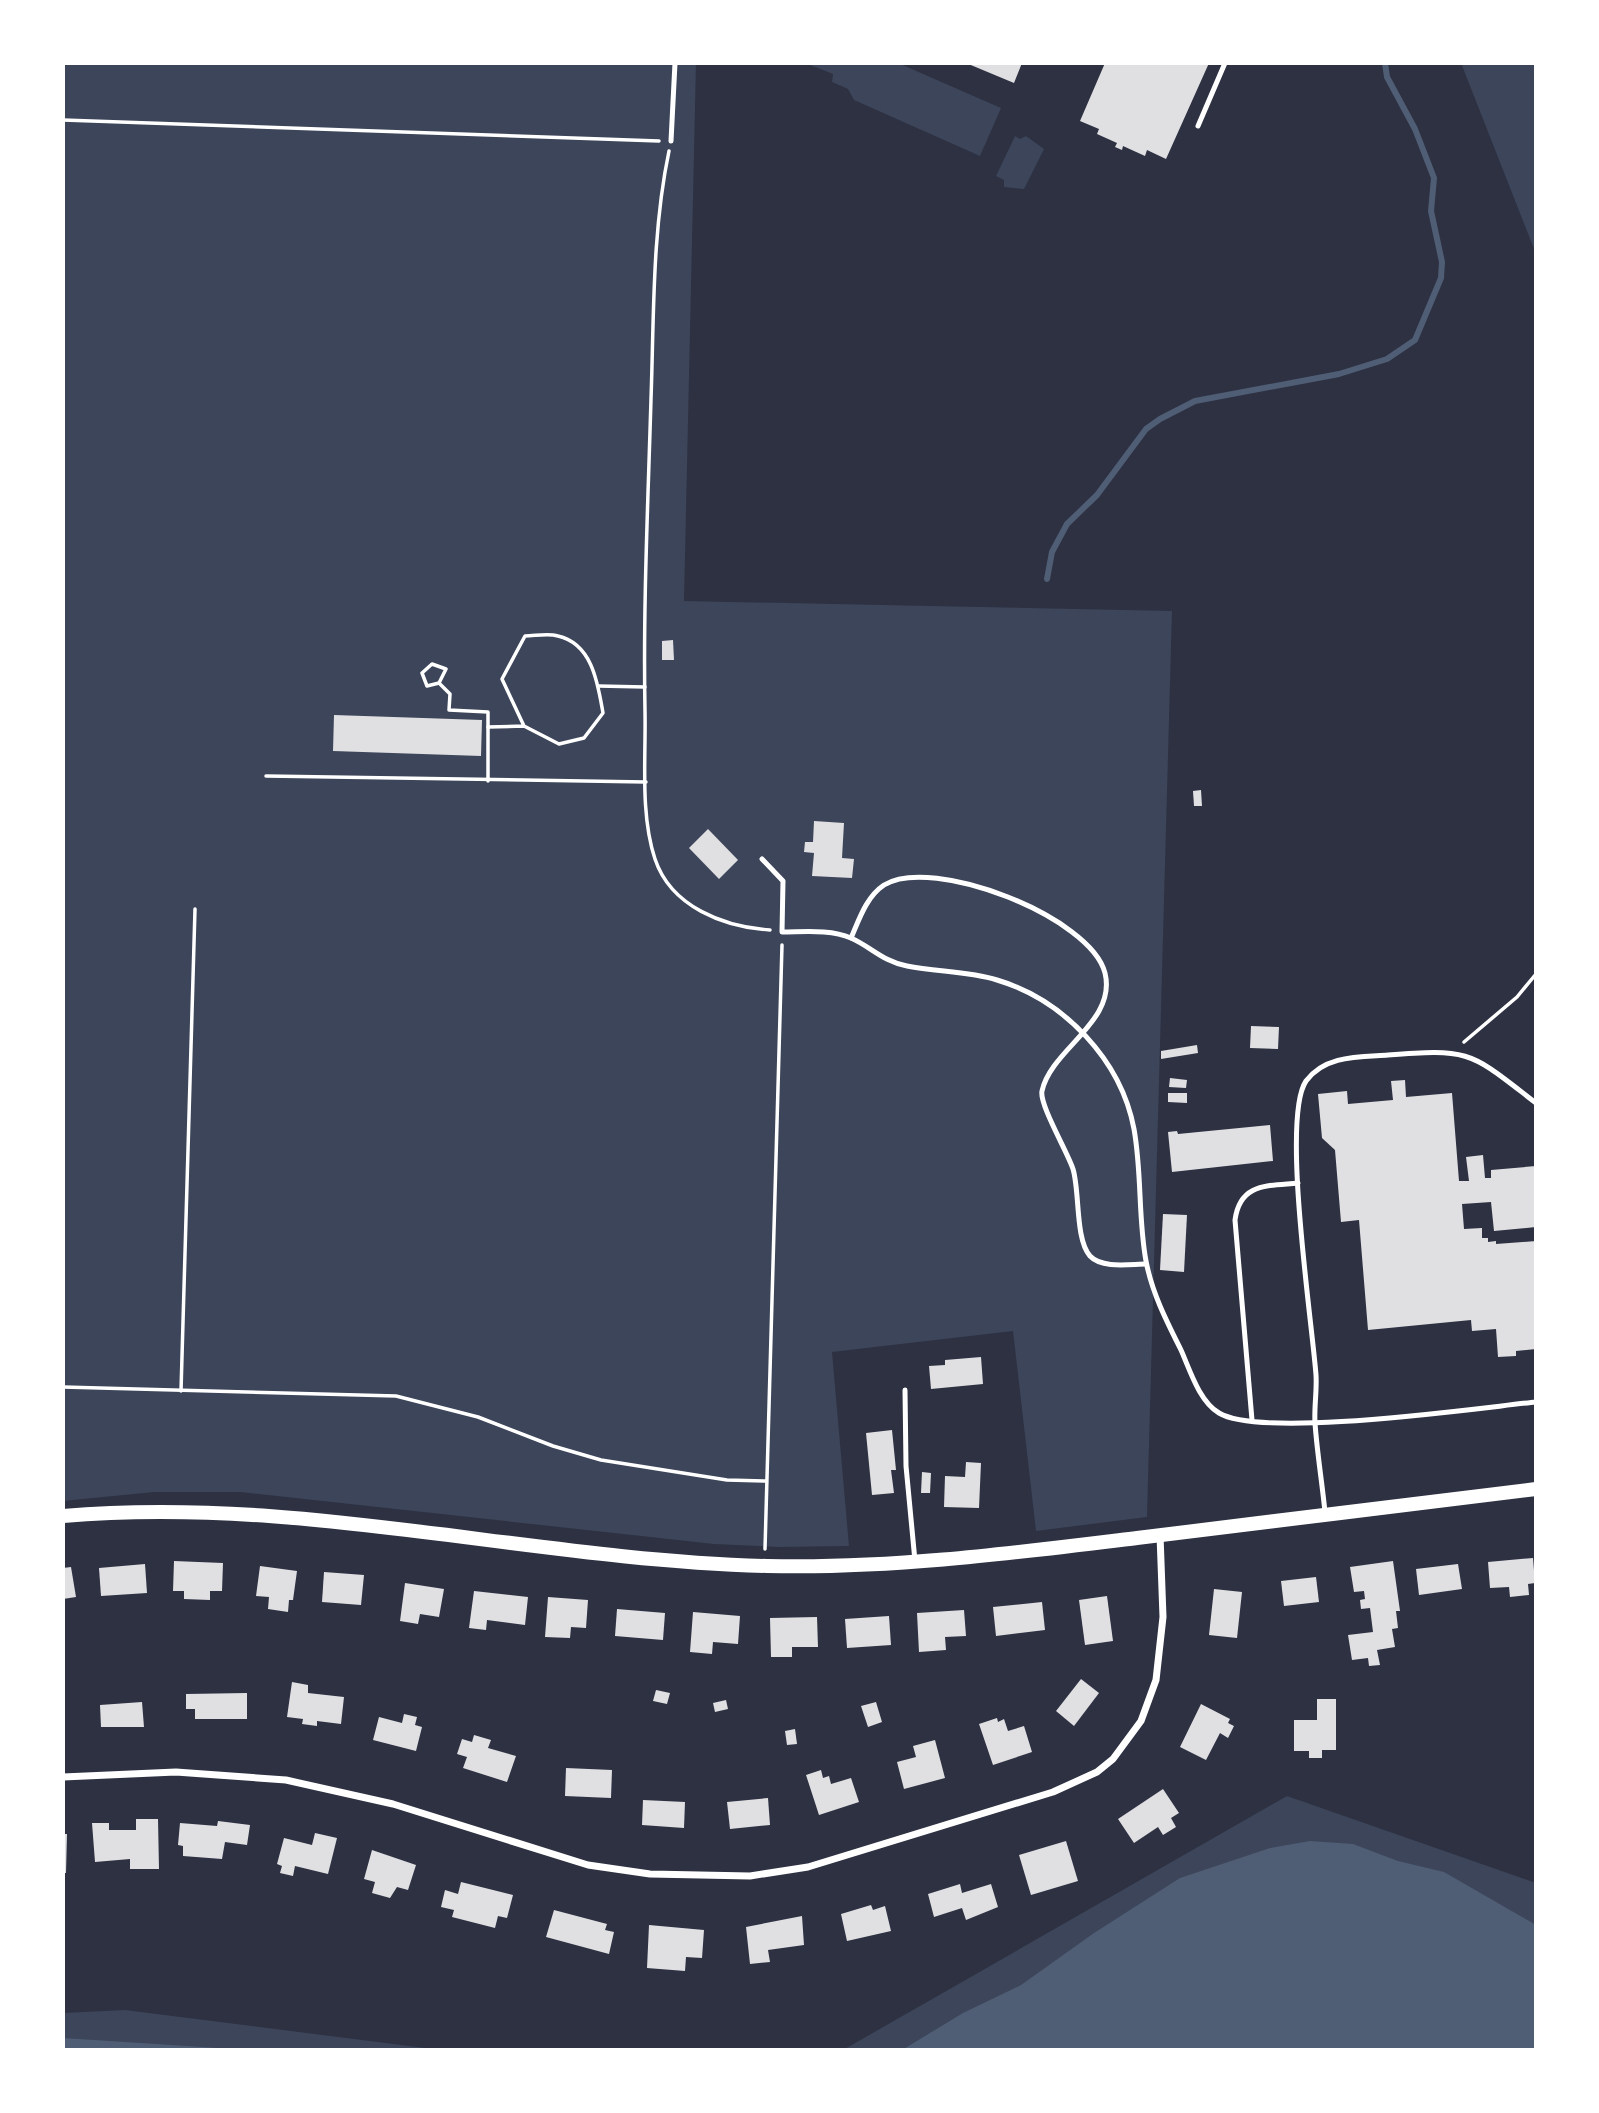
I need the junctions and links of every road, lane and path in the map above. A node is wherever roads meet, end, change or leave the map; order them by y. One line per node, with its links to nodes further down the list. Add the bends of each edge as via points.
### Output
1 (675, 63): 5 (lane)
2 (1225, 63): 4 (lane)
3 (63, 120): 5 (path)
4 (1198, 126)
5 (671, 141): 8 (path, via 656,261)
6 (439, 683): 6 (path, via 427,686 422,673 432,664 446,669); 10 (path, via 450,694 449,710 488,712)
7 (598, 686): 8 (path); 9 (path, via 603,713 584,738 559,744); 9 (path, via 587,655 560,636 525,636 502,679)
8 (645, 687): 13 (path)
9 (524, 726): 10 (path)
10 (488, 727): 12 (path)
11 (266, 776): 12 (path)
12 (488, 780): 13 (path)
13 (646, 782): 16 (path, via 656,860 675,891 721,920)
14 (762, 859): 16 (lane, via 783,881)
15 (195, 909): 26 (path)
16 (782, 932): 17 (lane); 30 (path)
17 (851, 938): 19 (lane, via 893,963 973,974 1021,989); 19 (lane, via 875,893 898,879 973,886 1016,899 1075,935 1100,962 1105,973 1104,996)
18 (1536, 974): 20 (path)
19 (1082, 1032): 23 (lane, via 1110,1068 1128,1108 1136,1146); 23 (lane, via 1045,1083 1042,1103 1073,1172 1088,1254 1107,1264)
20 (1456, 1052): 21 (lane, via 1481,1061); 22 (lane, via 1345,1059 1313,1072 1298,1101)
21 (1536, 1103)
22 (1298, 1183): 28 (lane, via 1251,1191 1237,1208); 29 (lane, via 1316,1378)
23 (1146, 1264): 28 (lane, via 1161,1308 1204,1398 1220,1415)
24 (63, 1387): 26 (path)
25 (905, 1390): 35 (lane)
26 (181, 1391): 30 (path, via 396,1396 478,1417 601,1460 727,1480)
27 (1536, 1402): 29 (lane)
28 (1252, 1420): 29 (lane)
29 (1315, 1423): 32 (lane)
30 (766, 1481): 36 (path)
31 (1536, 1489): 32 (main road)
32 (1326, 1515): 34 (main road)
33 (63, 1516): 36 (main road, via 137,1510 220,1511)
34 (1160, 1535): 35 (main road); 37 (street, via 1163,1616 1156,1679 1141,1721 1113,1759 1097,1772 1053,1792 808,1867 750,1876 639,1873 559,1857 393,1804 286,1780 188,1773)
35 (915, 1561): 36 (main road)
36 (765, 1566)
37 (63, 1777)

